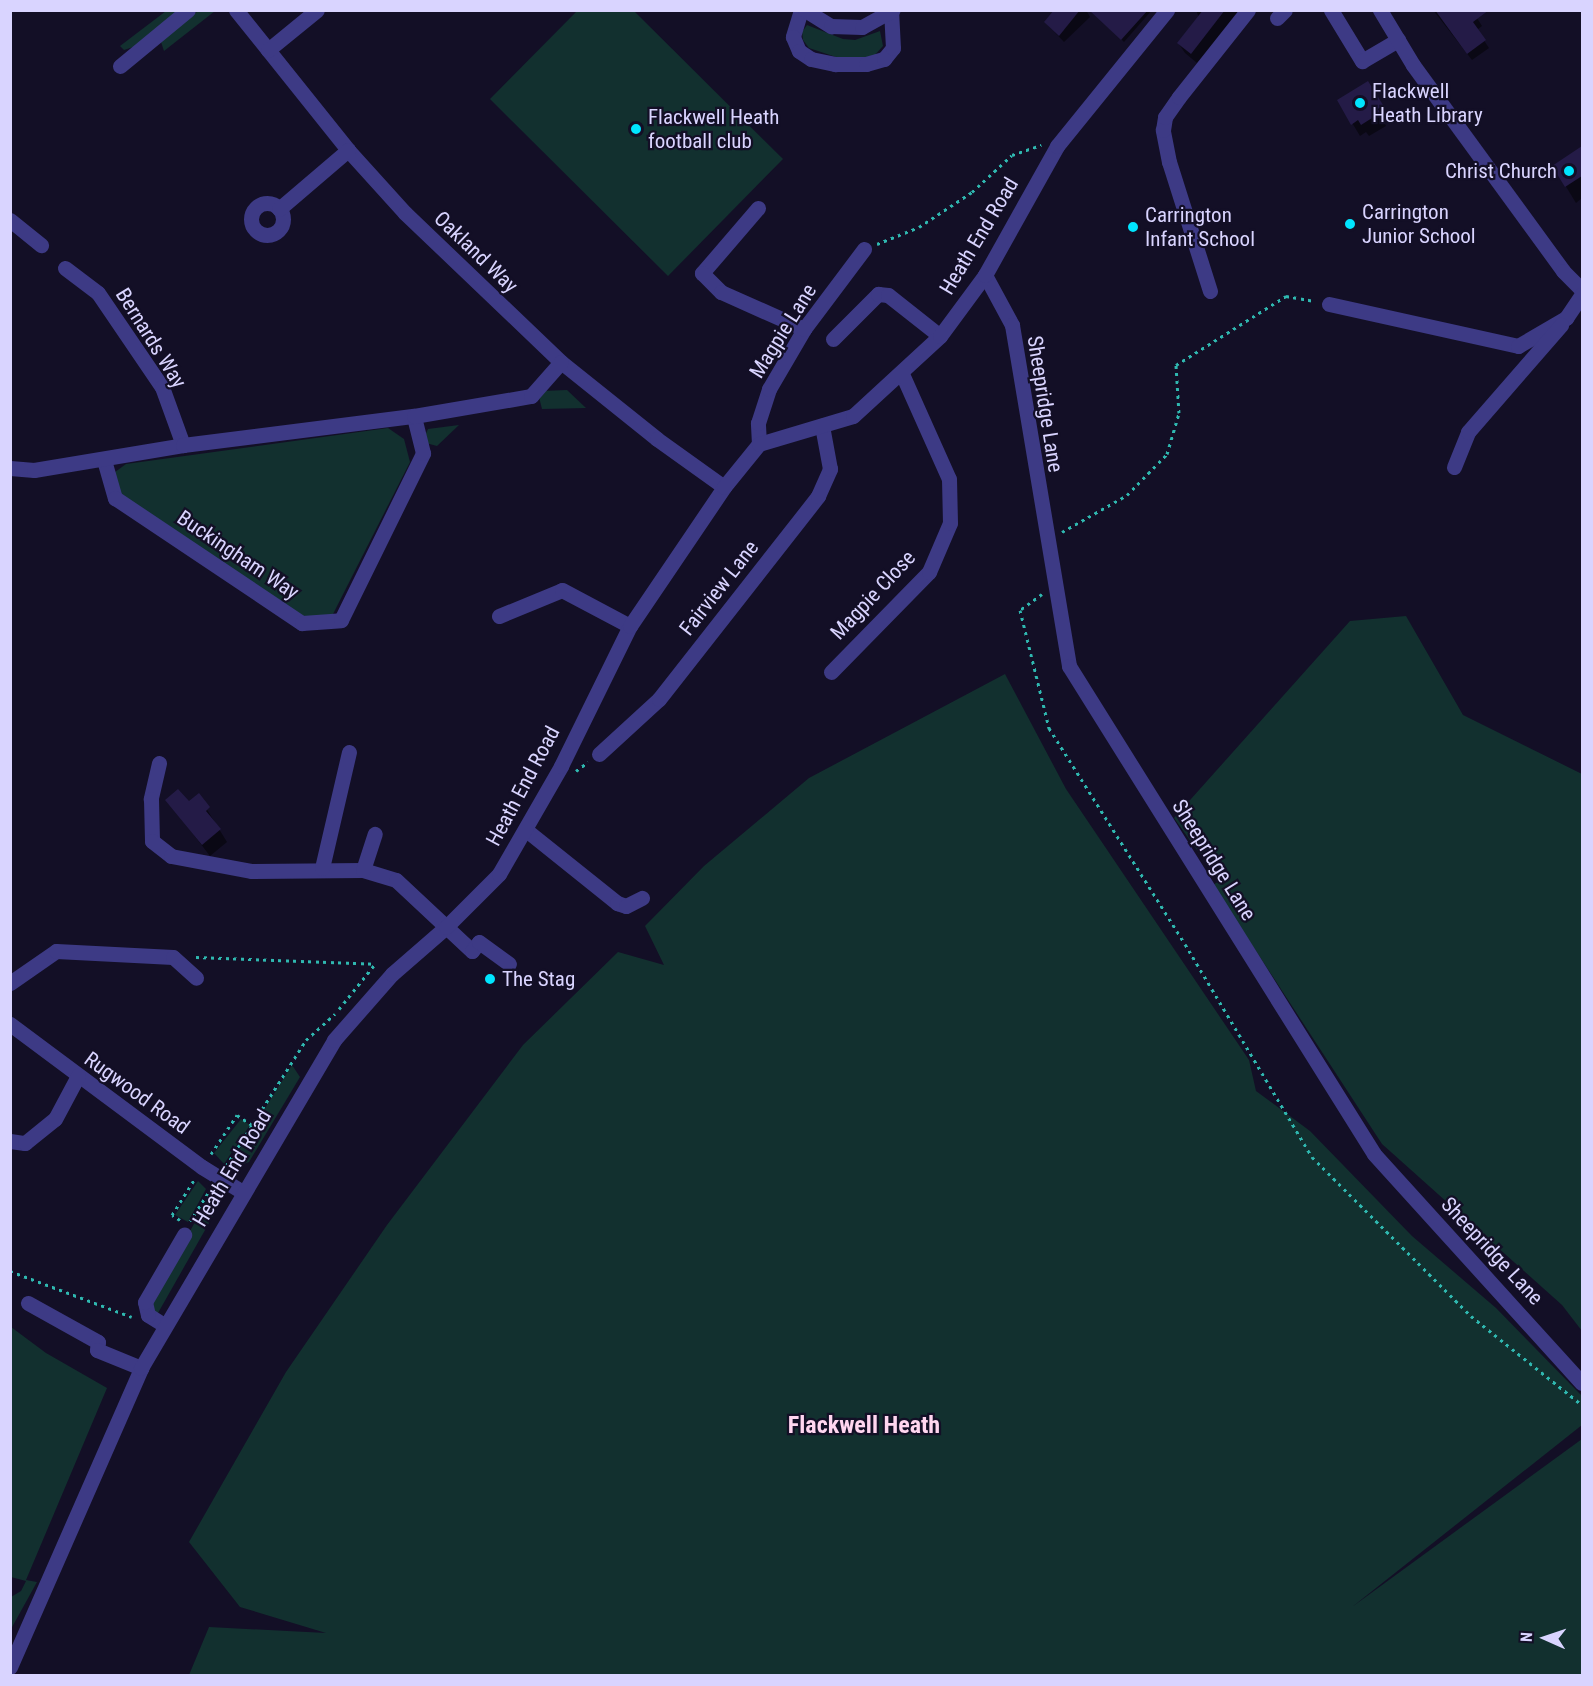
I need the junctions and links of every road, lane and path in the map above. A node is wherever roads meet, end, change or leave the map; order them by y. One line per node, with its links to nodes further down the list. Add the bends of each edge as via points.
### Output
1 (188, 10): 12 (street)
2 (236, 10): 11 (street, Oakland Way)
3 (316, 10): 11 (street)
4 (803, 10): 9 (street, via 831,26 861,27); 9 (street, via 793,37 799,51 811,59 835,64 866,64 884,59 893,48)
5 (1167, 10): 21 (street, Heath End Road, via 1057,146)
6 (1248, 10): 22 (street, via 1179,97 1165,117 1163,130 1169,162)
7 (1331, 10): 10 (street, via 1362,61)
8 (1380, 10): 10 (street)
9 (892, 11)
10 (1398, 40): 23 (street)
11 (268, 50): 14 (street, Oakland Way)
12 (120, 66)
13 (1036, 145): 19 (path, via 1012,155 972,192 919,227)
14 (348, 150): 16 (street); 29 (street, Oakland Way, via 405,213)
15 (758, 208): 26 (street, via 702,273 721,292)
16 (279, 209)
17 (10, 220): 18 (street)
18 (41, 245)
19 (864, 249): 26 (street, Magpie Lane)
20 (65, 268): 34 (street, Bernards Way, via 98,293 162,387)
21 (985, 275): 27 (street, Heath End Road); 39 (street, Sheepridge Lane, via 1011,325)
22 (1210, 291)
23 (1582, 292): 25 (street)
24 (1329, 304): 25 (street, via 1518,346); 39 (path, via 1286,296 1176,365 1179,413 1167,454 1127,495 1075,527)
25 (1566, 318): 36 (street, via 1468,432)
26 (804, 329): 33 (street, Magpie Lane, via 769,389 758,423)
27 (940, 336): 28 (street, via 888,296 878,294); 30 (street, Heath End Road)
28 (833, 339)
29 (561, 362): 31 (street, via 531,396); 38 (street, Oakland Way)
30 (902, 374): 32 (street, Heath End Road, via 853,416); 43 (street, Magpie Close, via 949,478 950,523 929,572)
31 (414, 416): 34 (street); 35 (street, Buckingham Way, via 423,453 341,620 302,623 115,498)
32 (822, 426): 33 (street, Heath End Road); 45 (street, Fairview Lane, via 830,469 818,496 659,699)
33 (759, 444): 38 (street, Heath End Road)
34 (183, 446): 35 (street)
35 (104, 460): 37 (street, via 34,470)
36 (1454, 467)
37 (10, 468)
38 (724, 487): 42 (street, Heath End Road)
39 (1045, 539): 40 (street, Sheepridge Lane)
40 (1053, 585): 68 (street, Sheepridge Lane, via 1069,666 1374,1154); 69 (path, via 1020,610 1049,728 1185,944 1312,1157 1471,1316)
41 (499, 616): 42 (street, via 562,590)
42 (630, 626): 47 (street, Heath End Road)
43 (831, 672)
44 (349, 752): 49 (street)
45 (599, 754)
46 (159, 763): 49 (street, via 151,799 152,841 171,856 251,871)
47 (526, 830): 51 (street, via 617,903 626,906); 52 (street, Heath End Road, via 499,874)
48 (375, 834): 50 (street)
49 (322, 868): 50 (street)
50 (363, 870): 52 (street, via 396,880)
51 (642, 898)
52 (446, 927): 54 (street, via 472,951 479,942); 61 (street, Heath End Road, via 354,1013)
53 (173, 957): 55 (street); 56 (street, via 56,951); 60 (path, via 375,964 333,1016 306,1040)
54 (509, 964)
55 (196, 978)
56 (10, 983)
57 (10, 1024): 58 (street, Rugwood Road)
58 (78, 1076): 59 (street, via 55,1119 25,1143); 60 (street, Rugwood Road)
59 (10, 1141)
60 (219, 1177): 61 (street, Rugwood Road); 62 (path)
61 (242, 1191): 66 (street, Heath End Road)
62 (186, 1230): 66 (street, via 145,1302 148,1315)
63 (10, 1271): 65 (path)
64 (28, 1303): 67 (street, via 98,1342 97,1350)
65 (136, 1319)
66 (164, 1324): 67 (street, Heath End Road)
67 (141, 1368): 70 (street, Heath End Road)
68 (1582, 1383)
69 (1582, 1405)
70 (10, 1667)

